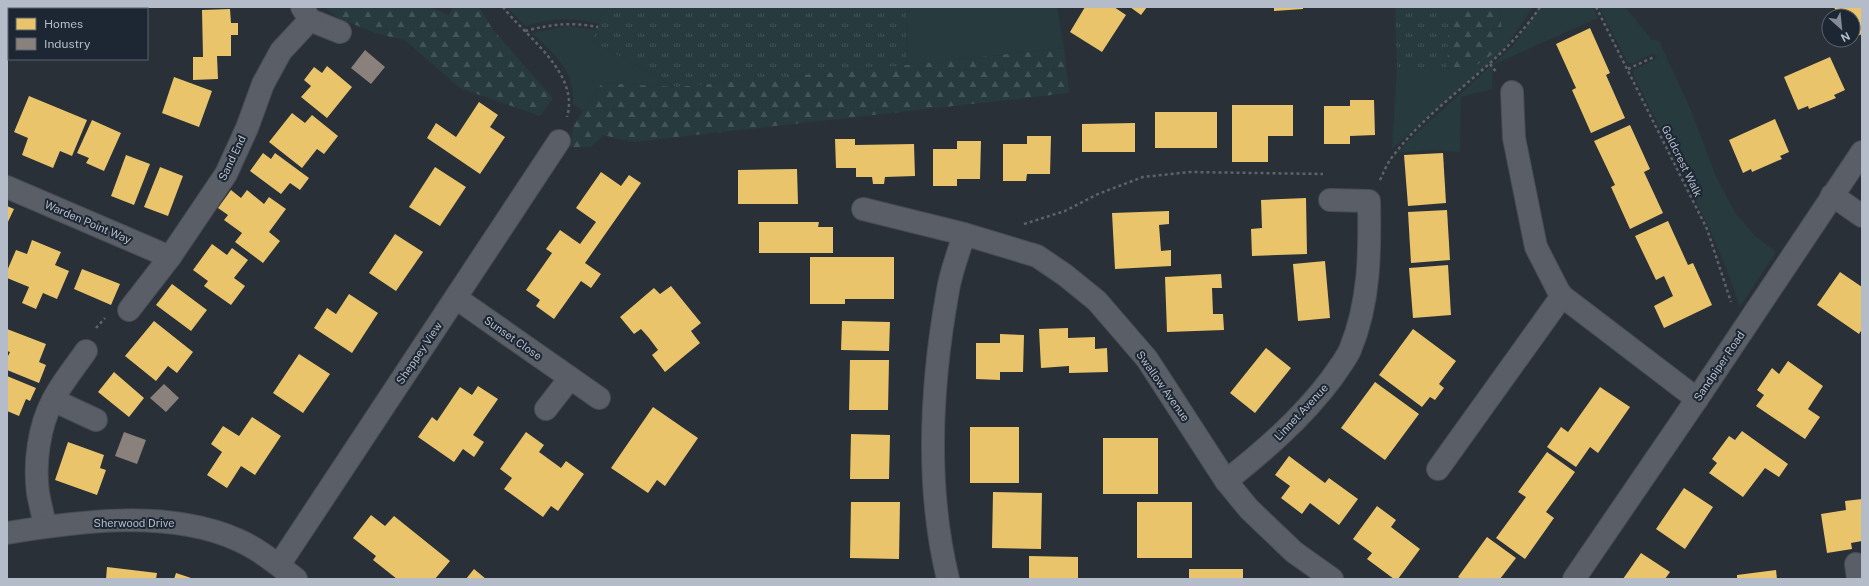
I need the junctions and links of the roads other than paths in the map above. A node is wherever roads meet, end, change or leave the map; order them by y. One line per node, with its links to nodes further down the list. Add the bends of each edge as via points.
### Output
1 (306, 14): 2 (street, Sand End); 12 (street, Sand End, via 263,84 226,174)
2 (340, 32)
3 (1512, 92): 13 (street, via 1514,138 1536,247)
4 (559, 141): 14 (street, Sheppey View)
5 (1862, 152): 7 (street, Sandpiper Road)
6 (7, 187): 12 (street, Warden Point Way)
7 (1832, 195): 10 (street); 19 (street, Sandpiper Road)
8 (1330, 200): 24 (street, Linnet Avenue, via 1369,200 1370,251 1367,283 1350,351 1318,396 1289,428)
9 (863, 209): 11 (street, Swallow Avenue)
10 (1862, 216)
11 (964, 234): 24 (street, Swallow Avenue, via 1037,256 1097,301 1147,359); 29 (street, via 948,288 933,422 937,522)
12 (170, 257): 15 (street, Sand End)
13 (1562, 296): 19 (street); 23 (street)
14 (456, 298): 17 (street, Sunset Close); 27 (street, Sheppey View)
15 (129, 310)
16 (86, 351): 20 (street)
17 (570, 378): 18 (street, Sunset Close); 21 (street)
18 (599, 398)
19 (1697, 399): 31 (street, Sandpiper Road)
20 (53, 400): 22 (street); 25 (street, via 40,440 38,468 38,492)
21 (546, 409)
22 (96, 420)
23 (1438, 469)
24 (1226, 481): 30 (street, Swallow Avenue, via 1249,509 1294,552)
25 (45, 526): 26 (street, Sherwood Drive); 27 (street, Sherwood Drive, via 116,521 171,522 208,528 239,540)
26 (7, 532)
27 (279, 565): 28 (street, Sherwood Drive)
28 (296, 579)
29 (948, 579)
30 (1332, 579)
31 (1574, 579)

